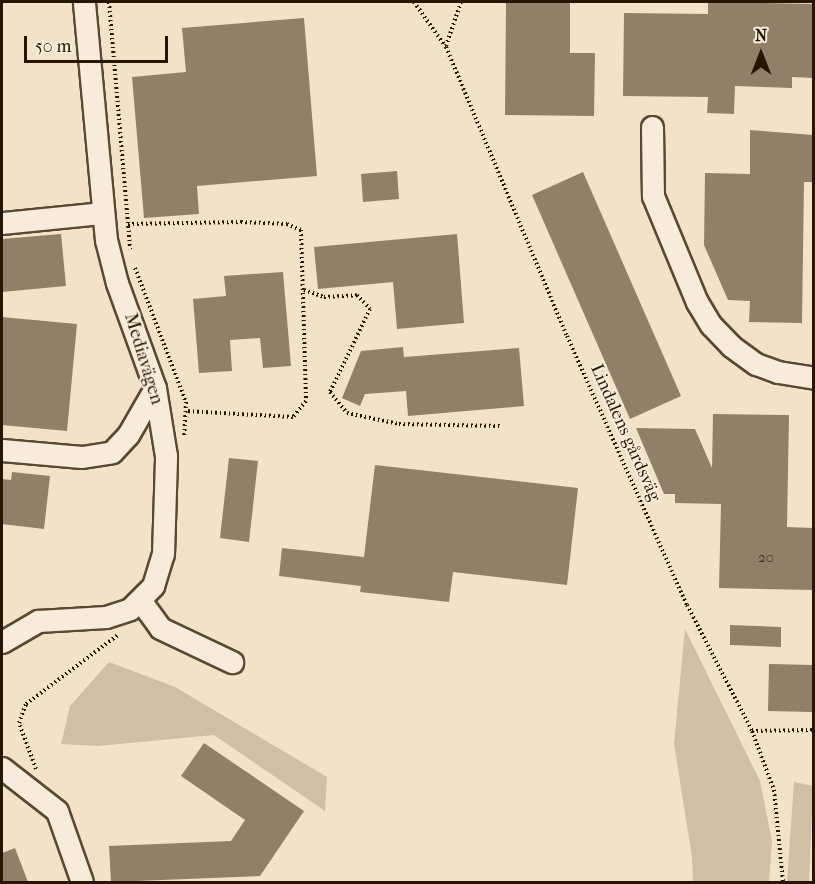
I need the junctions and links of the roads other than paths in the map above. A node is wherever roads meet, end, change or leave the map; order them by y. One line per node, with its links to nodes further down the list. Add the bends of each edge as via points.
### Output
1 (84, 2): 3 (street, Mediavägen)
2 (652, 127): 5 (street, via 653,196 696,303 731,346 756,364)
3 (103, 213): 4 (street); 6 (street, Mediavägen, via 117,283)
4 (2, 223)
5 (813, 378)
6 (155, 388): 7 (street, via 128,435 112,452 82,456); 8 (street, Mediavägen, via 166,456 163,554 153,586)
7 (2, 450)
8 (140, 600): 9 (street, Mediavägen, via 130,609 106,617 38,621); 10 (street, via 160,628)
9 (2, 642)
10 (232, 662)
11 (2, 768): 12 (street, via 52,804)
12 (82, 882)

